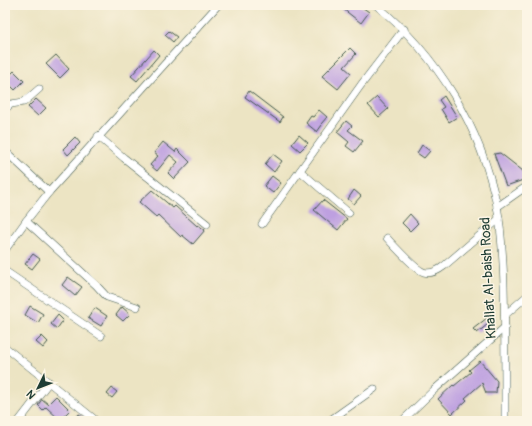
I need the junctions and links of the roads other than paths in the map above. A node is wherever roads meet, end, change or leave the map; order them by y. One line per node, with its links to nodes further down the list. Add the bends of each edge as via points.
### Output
1 (218, 5): 6 (street)
2 (376, 5): 3 (street, Khallat Al-baish Road)
3 (404, 30): 8 (street); 11 (street, Khallat Al-baish Road, via 451,90 474,132 489,174)
4 (39, 89): 5 (street, via 24,102 11,104)
5 (5, 109)
6 (98, 136): 10 (street); 15 (street)
7 (5, 151): 10 (street)
8 (300, 170): 12 (street); 16 (street)
9 (527, 186): 11 (street)
10 (49, 192): 14 (street)
11 (497, 207): 13 (street, Khallat Al-baish Road)
12 (349, 213)
13 (499, 220): 17 (street, via 437,272 431,273 418,270); 22 (street, Khallat Al-baish Road)
14 (26, 221): 18 (street); 21 (street, via 107,297)
15 (208, 224)
16 (262, 224)
17 (387, 238)
18 (5, 250)
19 (5, 271): 24 (street)
20 (527, 296): 22 (street)
21 (137, 307)
22 (505, 315): 23 (street, Khallat Al-baish Road)
23 (504, 327): 31 (street); 32 (street, Khallat Al-baish Road)
24 (101, 336)
25 (5, 347): 26 (street)
26 (49, 382): 28 (street); 29 (street)
27 (374, 389): 30 (street)
28 (19, 421)
29 (94, 421)
30 (329, 421)
31 (402, 421)
32 (505, 421)

